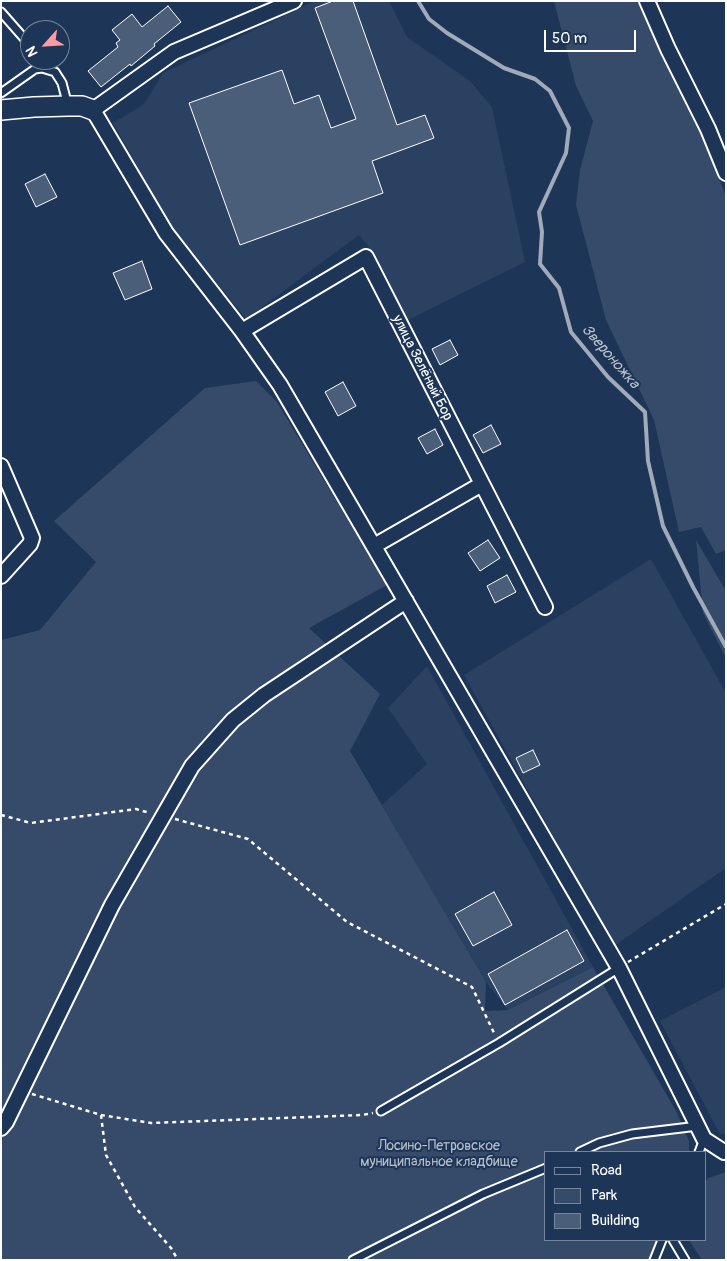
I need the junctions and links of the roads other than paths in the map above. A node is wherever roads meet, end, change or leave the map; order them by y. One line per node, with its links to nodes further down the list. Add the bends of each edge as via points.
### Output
1 (294, 1): 10 (street, via 174,52)
2 (647, 1): 11 (street, via 705,121)
3 (1, 12): 4 (lane)
4 (20, 34)
5 (34, 70): 7 (lane)
6 (48, 70): 8 (lane, via 55,72 62,83)
7 (1, 93)
8 (68, 106): 9 (street); 10 (street)
9 (1, 110)
10 (93, 110): 12 (street, via 166,233)
11 (726, 173)
12 (242, 331): 14 (street, улица Зелёный Бор, via 366,257); 16 (street, via 280,385)
13 (1, 466): 15 (street)
14 (482, 484): 16 (street); 19 (street, улица Зелёный Бор)
15 (6, 489): 17 (street, via 32,538)
16 (374, 546): 18 (street)
17 (1, 576)
18 (406, 601): 20 (street); 22 (street, via 264,695 233,720 192,766 112,905)
19 (545, 607)
20 (618, 968): 21 (lane, via 499,1043); 23 (street)
21 (381, 1111)
22 (1, 1128)
23 (701, 1132): 24 (lane, via 632,1134); 25 (lane); 26 (street)
24 (582, 1151)
25 (698, 1151)
26 (726, 1151)
27 (544, 1169): 30 (lane, via 483,1194)
28 (662, 1241): 31 (lane)
29 (674, 1241): 32 (lane)
30 (353, 1260)
31 (654, 1260)
32 (685, 1260)

